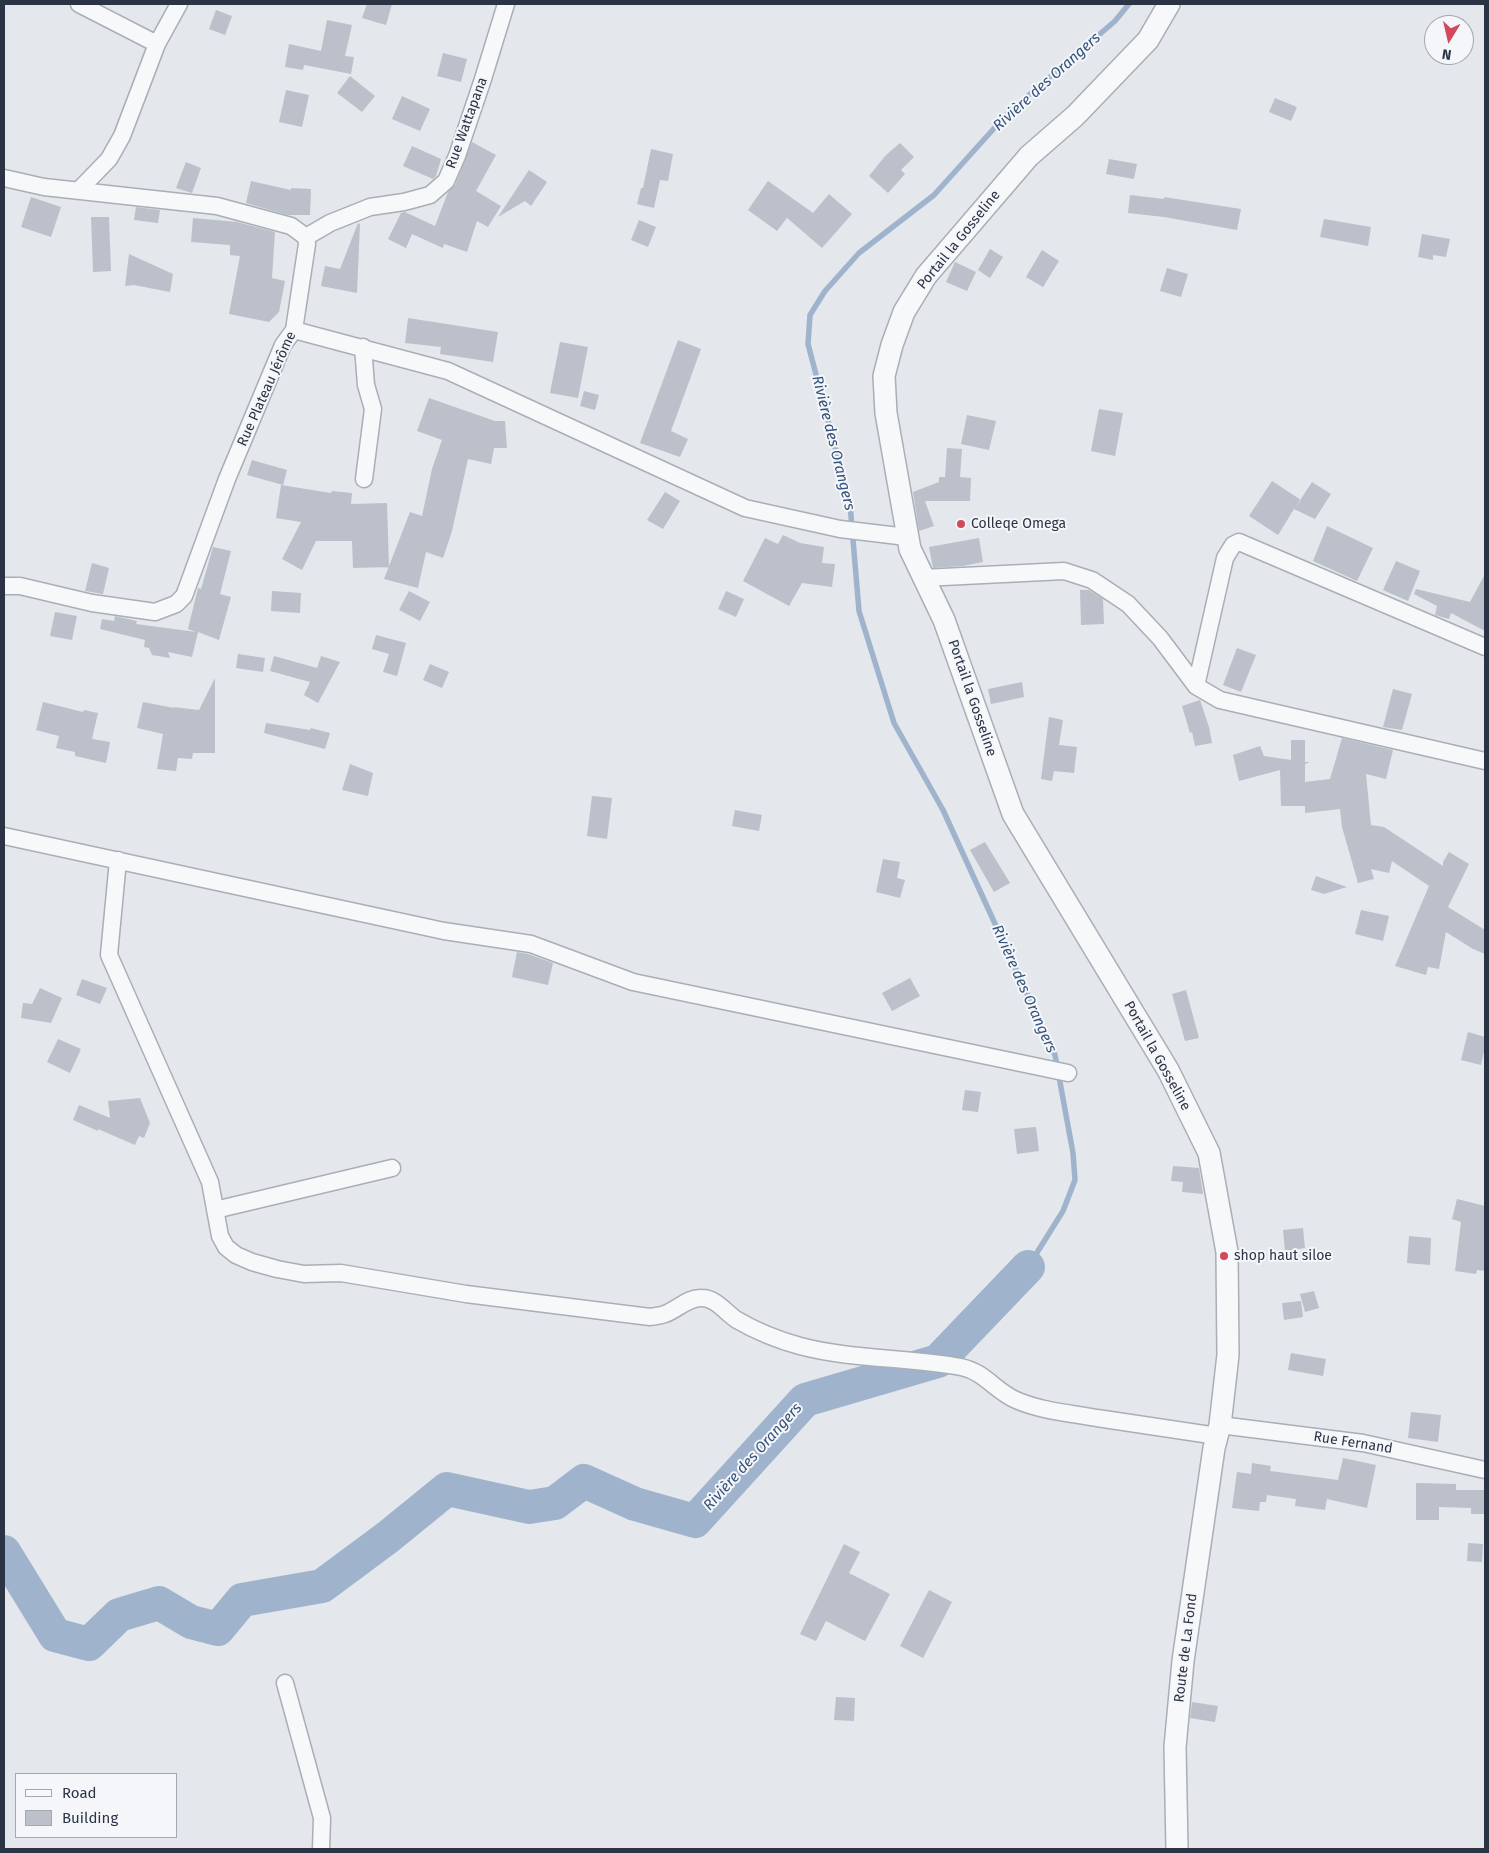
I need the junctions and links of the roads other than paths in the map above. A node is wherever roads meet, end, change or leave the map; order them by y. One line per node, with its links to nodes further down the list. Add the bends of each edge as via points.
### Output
1 (79, 4): 5 (street)
2 (179, 4): 5 (street)
3 (506, 4): 8 (street, Rue Wattapana, via 484,79 446,181 430,195 370,207)
4 (1169, 4): 12 (street, Portail la Gosseline, via 1148,40 1075,116 1029,156 974,219 926,276 904,312 884,376 886,413)
5 (157, 44): 7 (street, via 118,144 109,159)
6 (4, 178): 7 (street)
7 (78, 190): 8 (street, via 217,206 291,226)
8 (306, 237): 9 (street, Rue Plateau Jérôme)
9 (294, 330): 10 (street); 14 (street, Rue Plateau Jérôme, via 284,345 227,479 184,596 176,604 155,612 92,603 20,586)
10 (363, 347): 11 (street, via 366,385 373,409); 12 (street, via 448,371 744,508 840,529)
11 (364, 479)
12 (907, 537): 13 (street, Portail la Gosseline)
13 (924, 578): 16 (street, via 1064,570 1092,580 1128,604 1160,638); 23 (street, Portail la Gosseline, via 944,620 1013,814 1168,1070 1209,1153 1227,1252 1228,1355)
14 (4, 586)
15 (1485, 647): 16 (street, via 1239,542 1233,545 1225,558)
16 (1196, 686): 17 (street, via 1220,700)
17 (1485, 761)
18 (4, 836): 19 (street)
19 (118, 860): 20 (street, via 444,931 531,944 633,982); 22 (street, via 109,955 210,1182)
20 (1068, 1073)
21 (392, 1168): 22 (street)
22 (215, 1210): 23 (street, Rue Fernand, via 220,1236 226,1247 252,1262 277,1269 304,1274 341,1273 466,1294 650,1317 705,1298 735,1319 797,1345 850,1356 974,1370 1015,1400 1051,1410)
23 (1217, 1436): 24 (street, Rue Fernand, via 1363,1443); 27 (street, Route de La Fond, via 1183,1660 1175,1747)
24 (1485, 1470)
25 (285, 1683): 26 (street, via 322,1818)
26 (321, 1849)
27 (1176, 1849)

